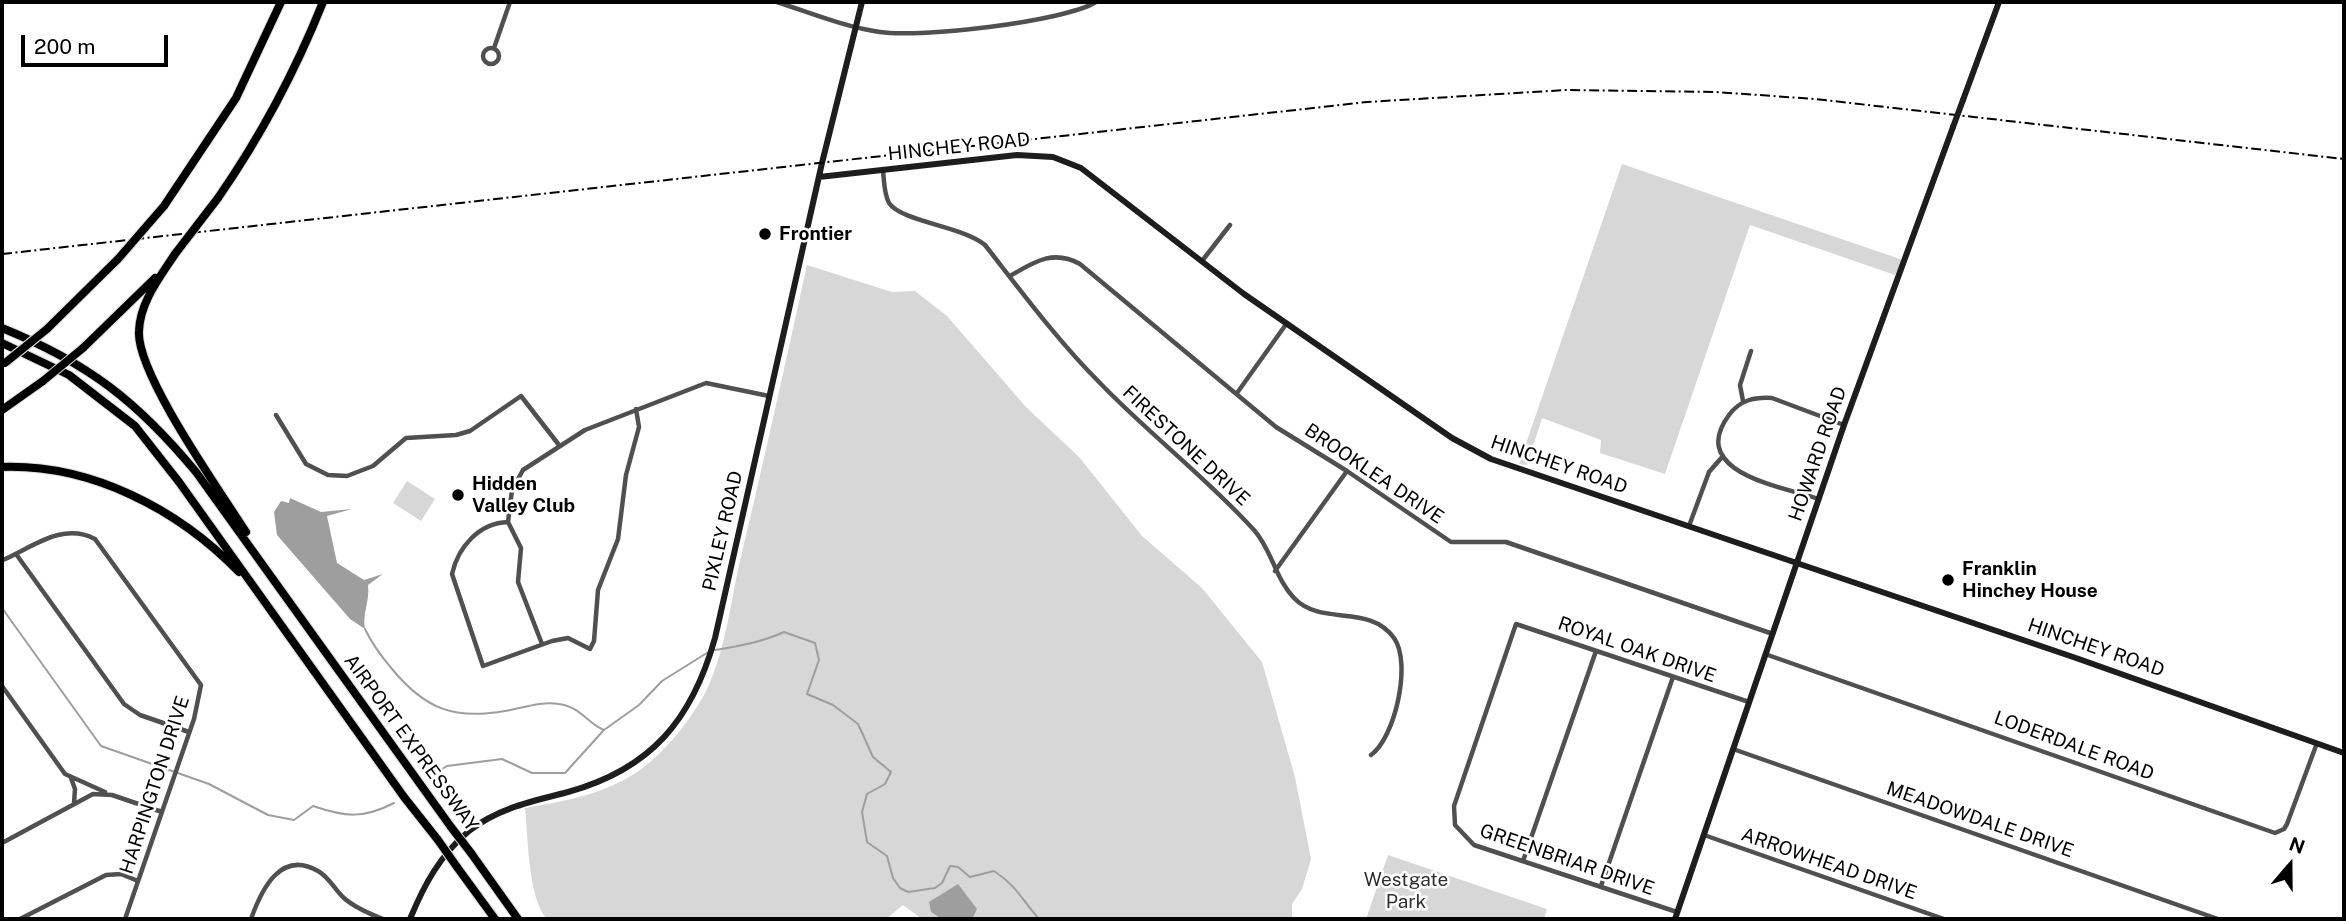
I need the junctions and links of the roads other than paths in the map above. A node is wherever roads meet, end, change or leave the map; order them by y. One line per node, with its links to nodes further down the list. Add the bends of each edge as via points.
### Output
1 (281, 2): 20 (highway, bridge, via 236,98 164,206 47,329)
2 (323, 2): 13 (highway, bridge, via 284,90 248,154)
3 (510, 2): 9 (street)
4 (777, 2): 8 (street)
5 (862, 2): 8 (street, PIXLEY ROAD)
6 (1096, 2): 8 (street, via 1063,16 928,32 897,34)
7 (1999, 2): 27 (street, HOWARD ROAD, bridge)
8 (855, 27): 11 (street, PIXLEY ROAD)
9 (494, 48)
10 (883, 170): 11 (street, HINCHEY ROAD); 14 (street, HINCHEY ROAD, via 1017,155 1060,159 1100,180); 15 (street, FIRESTONE DRIVE, via 886,195 894,209 977,238)
11 (819, 177): 22 (street, PIXLEY ROAD)
12 (1230, 225): 14 (street)
13 (175, 254): 25 (highway, bridge, via 83,348); 39 (highway, via 141,315 141,356)
14 (1202, 261): 16 (street, HINCHEY ROAD)
15 (1010, 275): 21 (street, BROOKLEA DRIVE, via 1049,256 1070,259); 38 (street, FIRESTONE DRIVE, via 1098,382 1254,530)
16 (1287, 323): 21 (street); 34 (street, HINCHEY ROAD, via 1475,452)
17 (2, 328): 39 (highway, via 75,361 158,428 196,472)
18 (2, 343): 40 (highway, via 69,375 135,426)
19 (1751, 351): 23 (street, via 1740,385)
20 (3, 364)
21 (1237, 393): 31 (street, BROOKLEA DRIVE, via 1276,427)
22 (769, 396): 24 (street, via 706,383); 68 (street, PIXLEY ROAD, via 712,649 682,715 643,758 613,778 517,806 469,831 439,862)
23 (1743, 401): 27 (street, via 1772,398); 29 (street, via 1722,428)
24 (636, 409): 28 (street); 43 (street, via 638,437 626,475 618,539 596,596 593,646 590,649 568,638)
25 (2, 410)
26 (276, 415): 28 (street, via 306,464 333,476 363,471 406,439 470,431 521,396)
27 (1844, 425): 32 (street, HOWARD ROAD)
28 (559, 445): 33 (street, via 519,475 510,498)
29 (1723, 456): 32 (street, via 1745,476); 34 (street, via 1709,472)
30 (2, 467): 40 (highway, via 80,477 164,512 223,556)
31 (1347, 471): 38 (street); 42 (street, BROOKLEA DRIVE, via 1451,542 1506,542)
32 (1819, 499): 37 (street, HOWARD ROAD)
33 (508, 522): 43 (street, via 521,548 518,582); 43 (street, via 488,525 468,542 457,559 452,582 483,666)
34 (1689, 526): 37 (street, HINCHEY ROAD)
35 (16, 554): 36 (street, HARPINGTON DRIVE); 49 (street, via 124,704 140,715); 49 (street, HARPINGTON DRIVE, via 58,534 80,533 95,540 197,676 201,699)
36 (3, 559)
37 (1797, 562): 42 (street, HOWARD ROAD); 50 (street, HINCHEY ROAD)
38 (1275, 571): 53 (street, FIRESTONE DRIVE, via 1293,597 1309,609 1368,619 1394,638 1402,657 1401,683 1381,748)
39 (278, 586): 70 (highway, AIRPORT EXPRESSWAY, bridge)
40 (274, 613): 69 (highway, AIRPORT EXPRESSWAY, bridge)
41 (1516, 624): 44 (street, ROYAL OAK DRIVE); 60 (street, GREENBRIAR DRIVE, via 1453,817 1466,840)
42 (1773, 634): 45 (street, HOWARD ROAD)
43 (542, 644)
44 (1596, 651): 46 (street, ROYAL OAK DRIVE); 60 (street)
45 (1765, 654): 48 (street, HOWARD ROAD); 50 (street, LODERDALE ROAD, via 2275,833 2287,824)
46 (1673, 677): 48 (street, ROYAL OAK DRIVE); 62 (street)
47 (2, 685): 54 (street)
48 (1749, 702): 51 (street, HOWARD ROAD)
49 (189, 732): 57 (street, HARPINGTON DRIVE)
50 (2317, 743): 52 (street, HINCHEY ROAD)
51 (1733, 749): 58 (street, HOWARD ROAD); 72 (street, MEADOWDALE DRIVE)
52 (2344, 753)
53 (1371, 755)
54 (70, 777): 55 (street); 56 (street)
55 (112, 795): 56 (street, via 93,794); 57 (street)
56 (74, 803): 59 (street)
57 (162, 812): 61 (street, HARPINGTON DRIVE)
58 (1704, 835): 63 (street, HOWARD ROAD); 71 (street, ARROWHEAD DRIVE)
59 (2, 843)
60 (1523, 861): 62 (street, GREENBRIAR DRIVE)
61 (138, 881): 64 (street, via 121,874 106,875); 65 (street, HARPINGTON DRIVE)
62 (1601, 886): 63 (street, GREENBRIAR DRIVE)
63 (1677, 916)
64 (20, 919)
65 (125, 919)
66 (251, 919): 67 (street, via 270,877 300,866 318,870 344,898)
67 (383, 919)
68 (410, 919)
69 (495, 919)
70 (518, 919)
71 (1944, 919)
72 (2218, 919)

